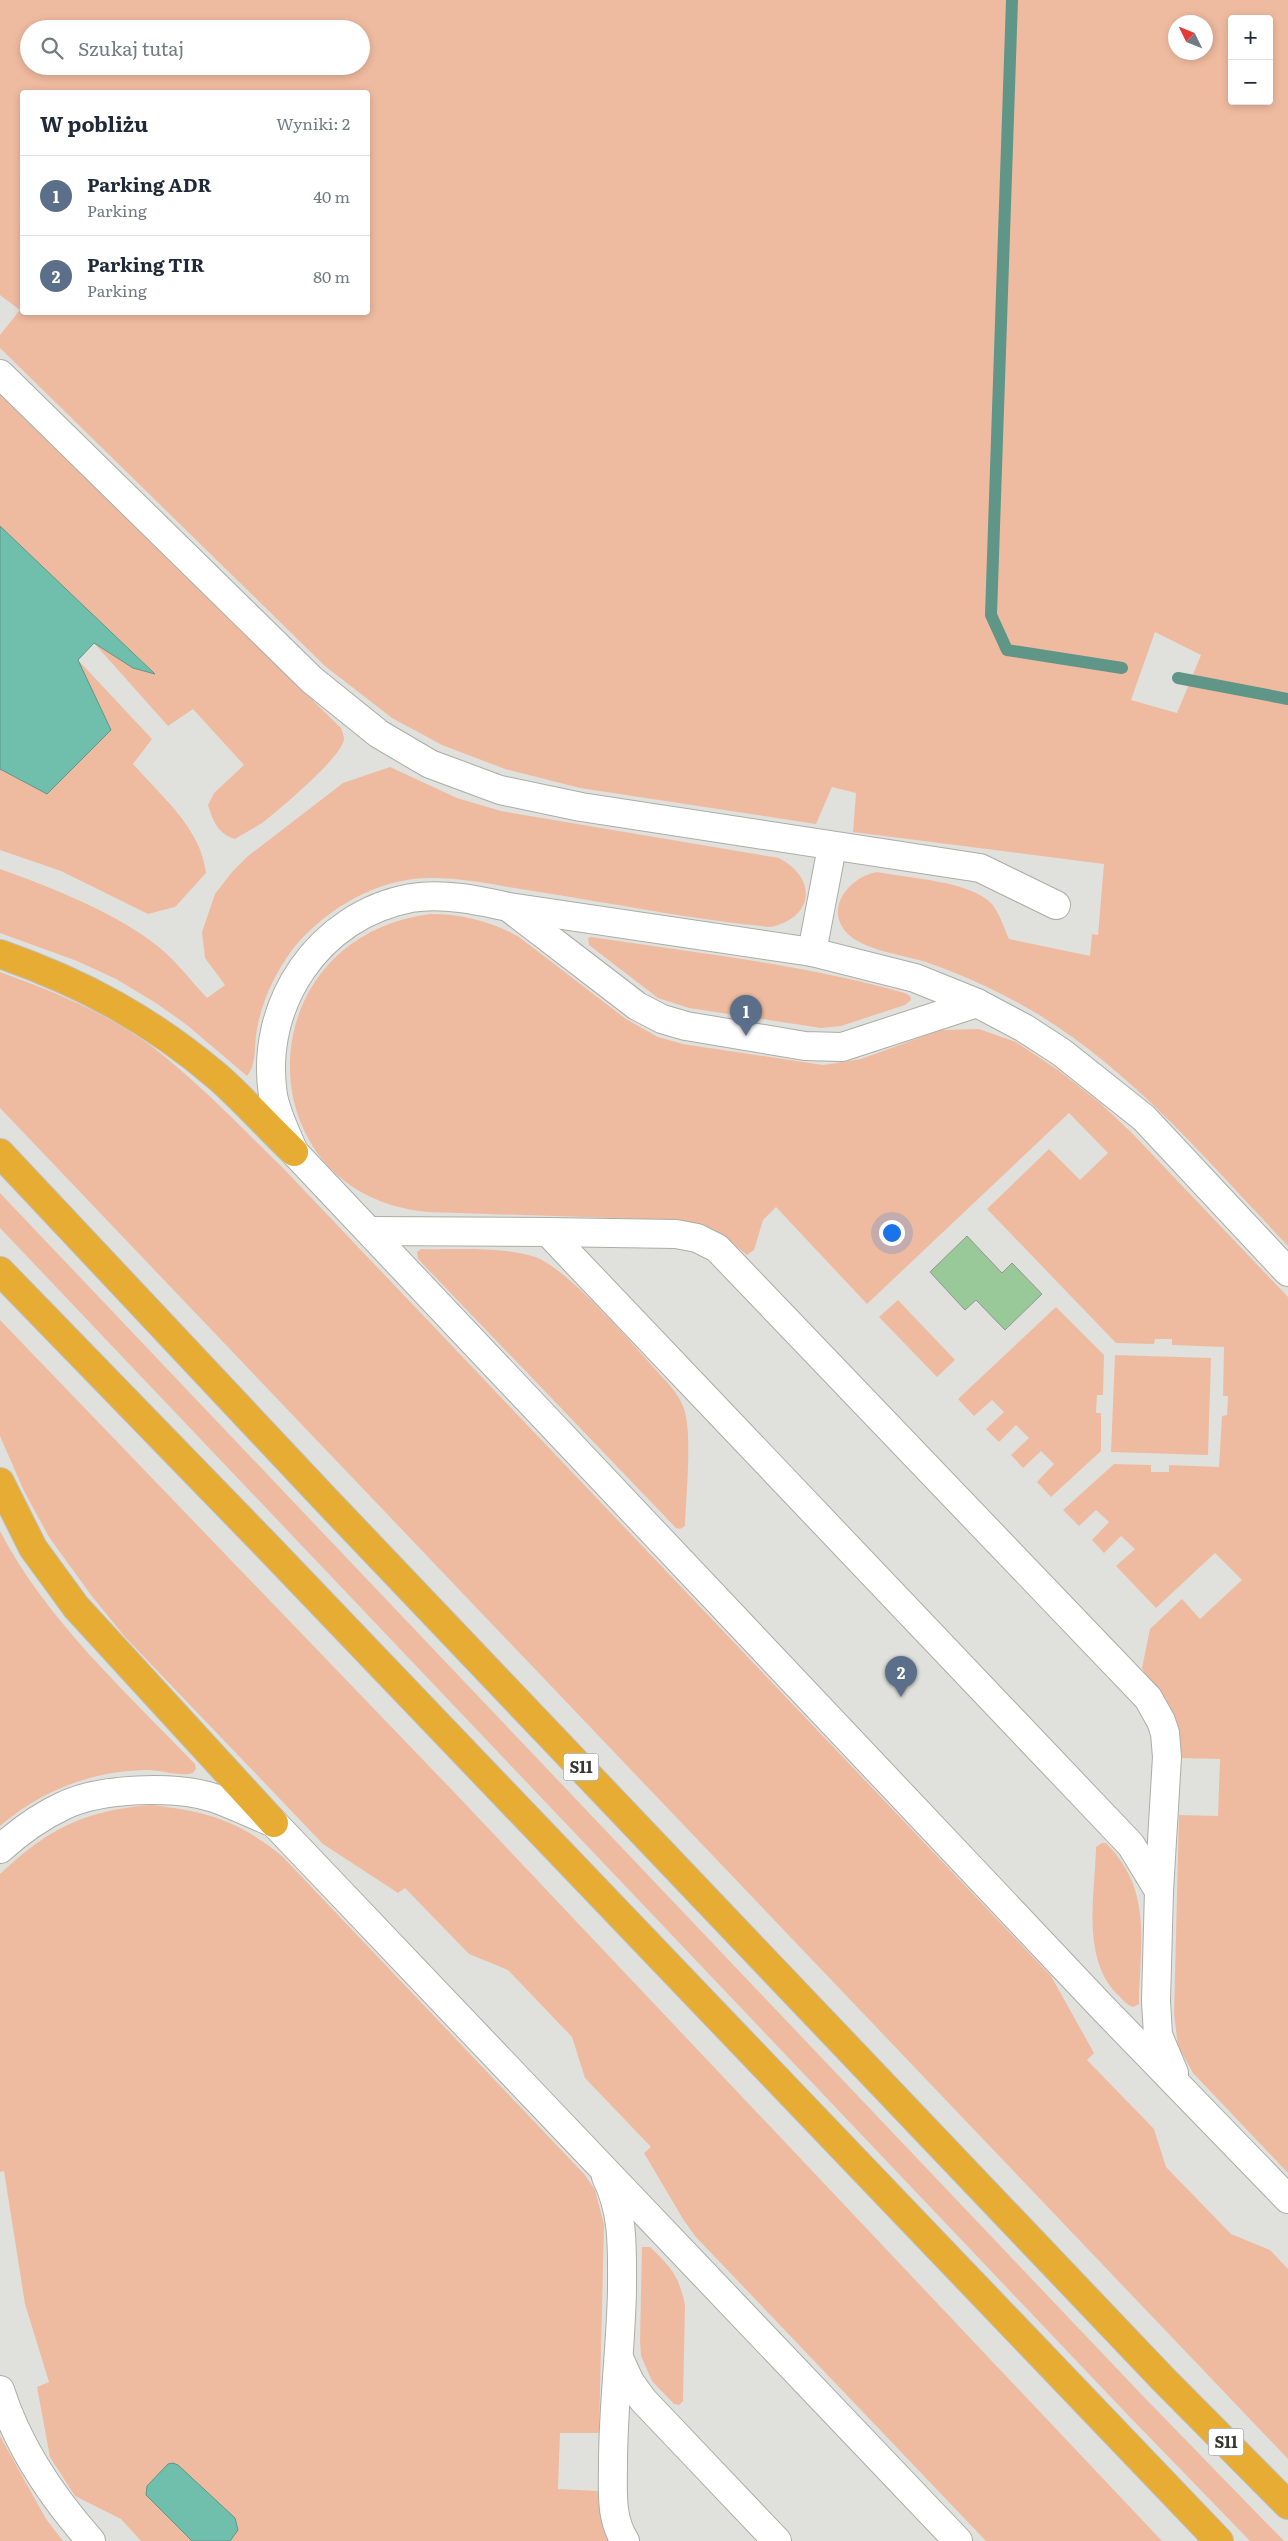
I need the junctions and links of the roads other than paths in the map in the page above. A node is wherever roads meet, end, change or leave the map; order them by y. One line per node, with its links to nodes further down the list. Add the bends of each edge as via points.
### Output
1 (0, 374): 2 (lane, via 312,680 379,734 430,764 500,790 581,807)
2 (832, 847): 3 (lane, via 980,868); 5 (lane)
3 (1056, 905)
4 (509, 907): 5 (lane); 7 (lane, via 637,1006 662,1019 686,1026 805,1046 842,1046); 8 (lane, via 469,898 434,896 395,902 365,913 321,944 294,978 274,1034 273,1097)
5 (812, 952): 7 (lane, via 915,978)
6 (0, 954): 8 (highway, via 36,966 109,1000 164,1034 219,1078)
7 (977, 1003): 13 (lane, via 1061,1052 1138,1112)
8 (294, 1152): 10 (lane)
9 (0, 1153): 23 (highway, S11, via 1142,2358)
10 (369, 1231): 11 (lane); 18 (lane)
11 (548, 1232): 17 (lane, via 1131,1845); 17 (lane, via 676,1234 697,1238 717,1248 1142,1692 1155,1708 1165,1732 1167,1757)
12 (0, 1271): 28 (highway, via 268,1546)
13 (1288, 1272)
14 (0, 1482): 15 (highway, via 33,1548 76,1607)
15 (274, 1823): 16 (lane, via 212,1797 164,1790 114,1791 64,1805 19,1831); 19 (lane)
16 (0, 1849)
17 (1159, 1891): 18 (lane, via 1158,2035)
18 (1178, 2084): 20 (lane)
19 (600, 2165): 21 (lane, via 611,2186 621,2229); 27 (lane)
20 (1288, 2199)
21 (619, 2358): 25 (lane, via 613,2422 613,2495 615,2519); 26 (lane, via 643,2400)
22 (0, 2390): 24 (lane, via 6,2410 34,2464 61,2507)
23 (1288, 2505)
24 (91, 2541)
25 (625, 2541)
26 (777, 2541)
27 (958, 2541)
28 (1219, 2541)

